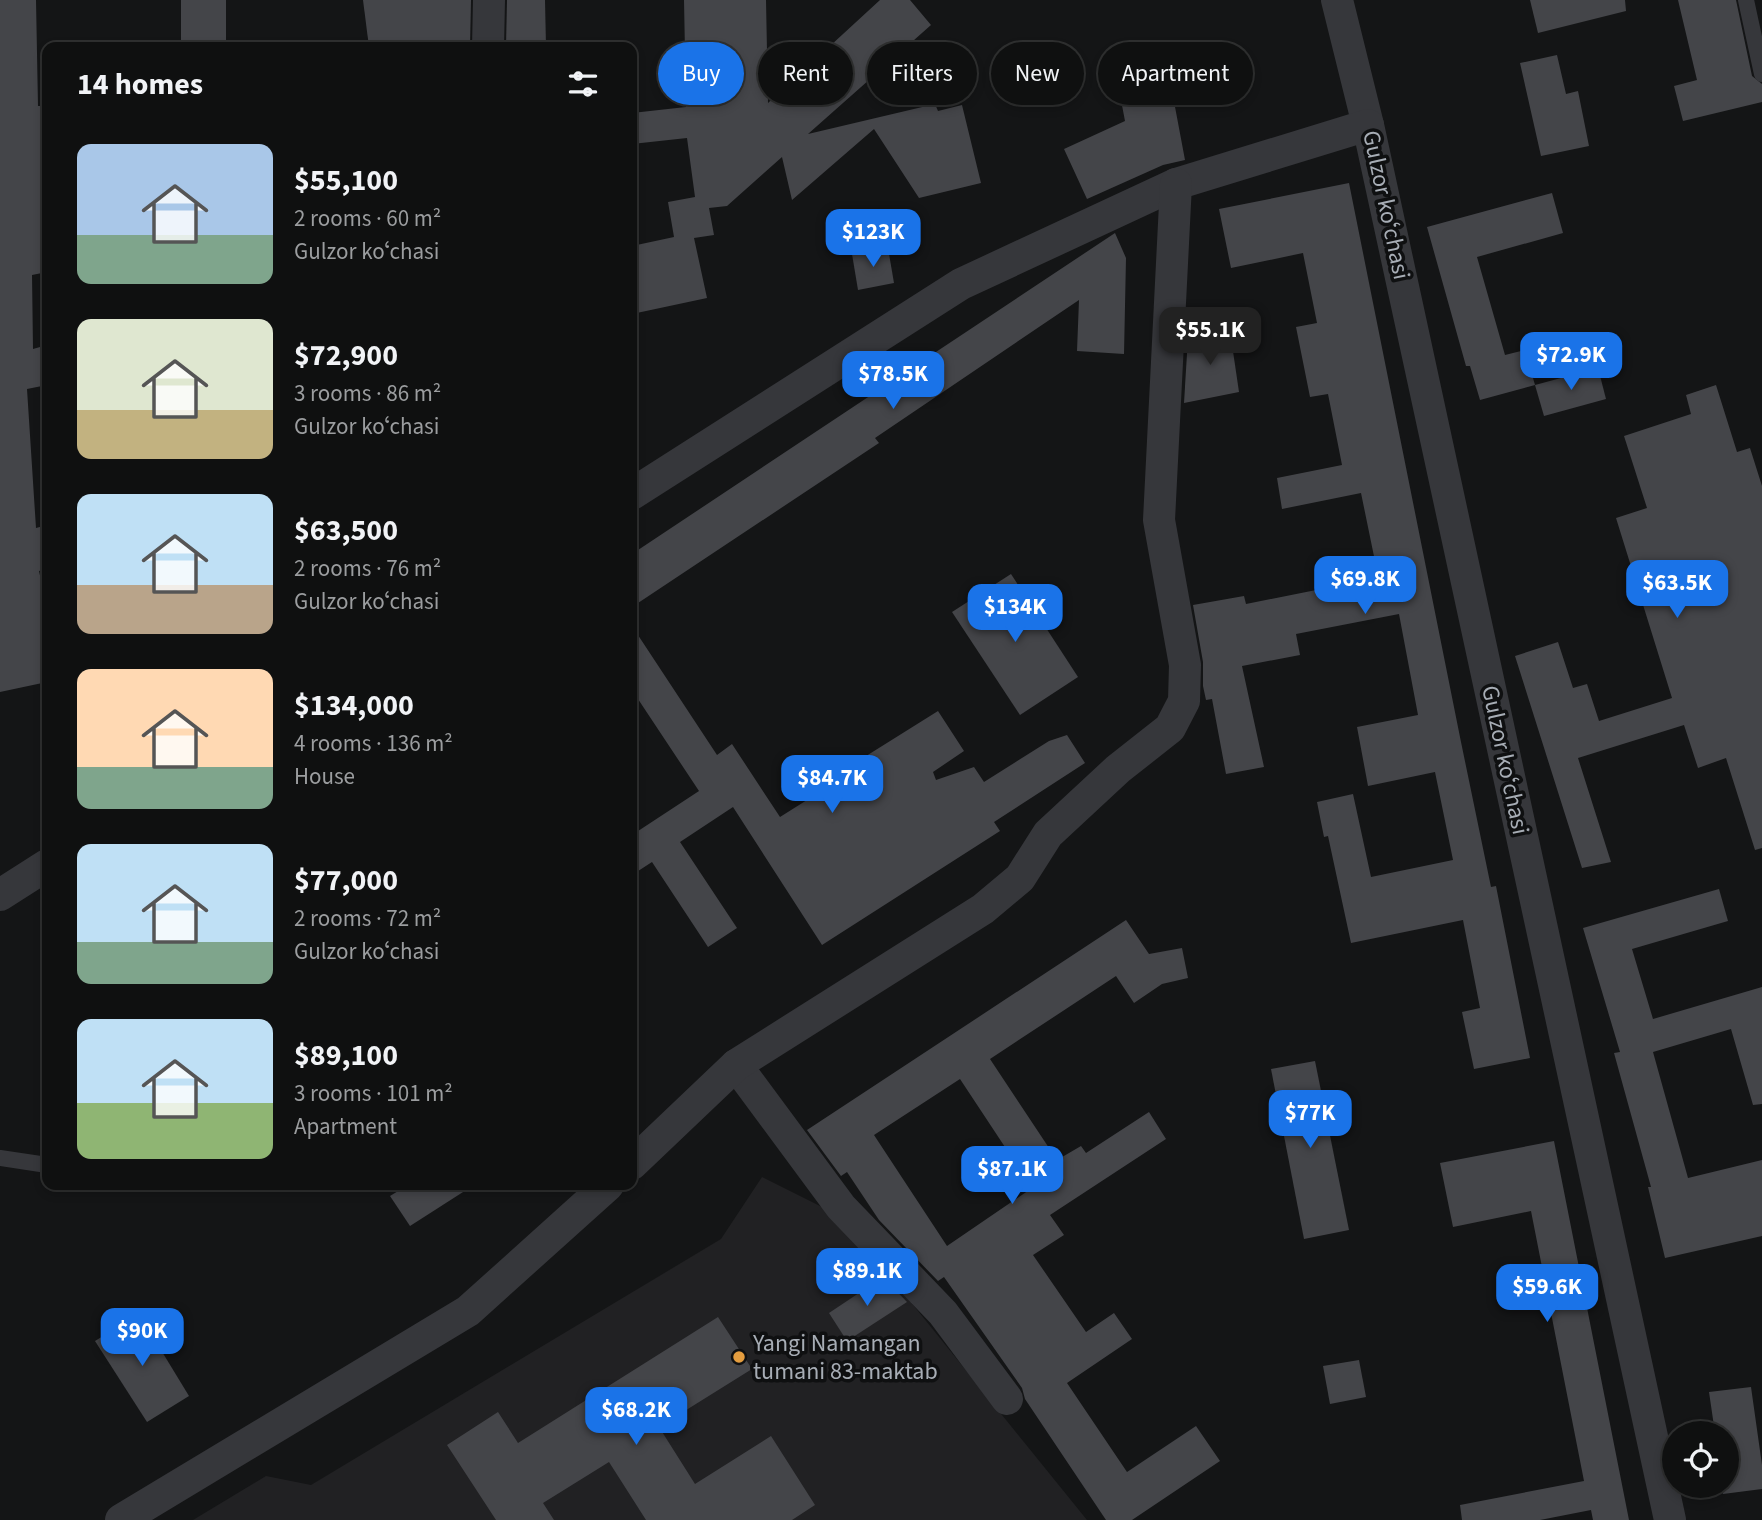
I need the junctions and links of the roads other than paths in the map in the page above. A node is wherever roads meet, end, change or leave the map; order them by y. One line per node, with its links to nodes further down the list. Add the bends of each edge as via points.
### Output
1 (489, 0): 4 (street)
2 (1337, 0): 6 (street, Gulzor koʻchasi)
3 (1746, 0): 5 (lane)
4 (488, 42)
5 (1762, 74)
6 (1368, 125): 7 (street); 18 (street, Gulzor koʻchasi)
7 (1176, 184): 8 (street, via 961,284); 11 (street, via 1159,520 1185,665 1184,701 1170,728 1048,834 1020,878 983,909)
8 (637, 491)
9 (42, 868): 10 (street)
10 (0, 895)
11 (736, 1065): 13 (street); 16 (street, via 841,1206 943,1313)
12 (0, 1158): 14 (lane)
13 (637, 1159)
14 (42, 1164)
15 (602, 1190): 17 (street, via 468,1311)
16 (1007, 1399)
17 (121, 1520)
18 (1670, 1520)

